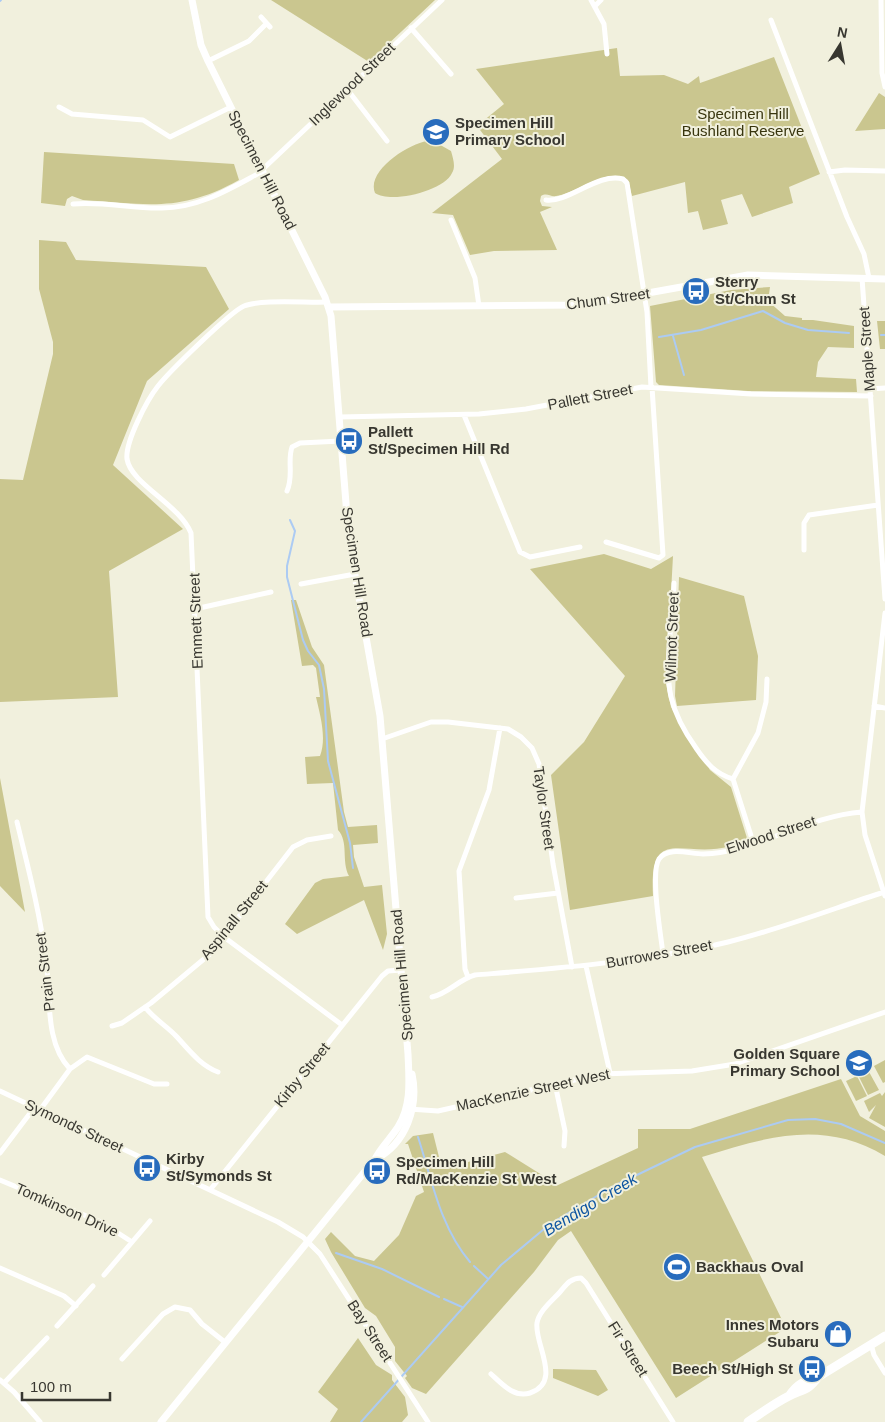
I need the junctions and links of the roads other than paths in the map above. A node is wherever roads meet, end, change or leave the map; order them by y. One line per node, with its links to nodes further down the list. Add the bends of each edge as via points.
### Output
1 (192, 0): 11 (main road, Specimen Hill Road, via 201,45)
2 (442, 0): 9 (street, Inglewood Street)
3 (591, 0): 6 (street)
4 (601, 0): 6 (street)
5 (881, 0): 13 (street)
6 (595, 6): 10 (street, via 606,30)
7 (261, 17): 11 (street, via 268,25 250,41)
8 (771, 20): 20 (street, Maple Street)
9 (411, 28): 12 (street); 14 (street, Inglewood Street)
10 (606, 54)
11 (208, 61): 16 (main road, Specimen Hill Road)
12 (450, 74)
13 (885, 87)
14 (346, 90): 17 (street); 18 (street, Inglewood Street)
15 (60, 107): 16 (street, via 72,114 143,120 170,137)
16 (231, 107): 18 (main road, Specimen Hill Road)
17 (387, 141)
18 (263, 170): 22 (street, Inglewood Street, via 214,197 183,206); 27 (main road, Specimen Hill Road)
19 (885, 171): 20 (street)
20 (829, 172): 24 (street, Maple Street, via 864,254)
21 (546, 200): 26 (street, via 555,200 614,178 625,181)
22 (73, 204)
23 (451, 220): 28 (street, via 475,278)
24 (865, 278): 25 (main road, Chum Street); 26 (main road, Chum Street, via 748,275); 31 (street, Maple Street)
25 (885, 279)
26 (645, 294): 28 (main road, Chum Street, via 581,305); 29 (street)
27 (328, 305): 28 (main road, Chum Street); 34 (main road, Specimen Hill Road); 46 (street, Emmett Street, via 255,304 237,310 157,387 132,436 128,449 130,467 180,514 191,533)
28 (479, 306)
29 (652, 387): 32 (street, Pallett Street, via 751,394); 33 (street, Pallett Street, via 625,388 516,410); 38 (street, via 662,557)
30 (885, 388): 31 (street)
31 (870, 389): 32 (street, Maple Street)
32 (871, 396): 37 (street, Maple Street)
33 (464, 415): 34 (street, Pallett Street); 39 (street, via 520,552 525,556)
34 (340, 417): 35 (main road, Specimen Hill Road)
35 (341, 441): 36 (street, via 300,443 292,447 292,477); 41 (main road, Specimen Hill Road, via 347,523)
36 (287, 490)
37 (878, 505): 40 (street, via 809,515 804,523); 45 (street, Maple Street)
38 (606, 542)
39 (580, 547)
40 (804, 550)
41 (355, 574): 43 (street); 52 (main road, Specimen Hill Road)
42 (674, 583): 53 (street, Wilmot Street, via 671,698 687,734 702,756 720,775)
43 (301, 584)
44 (271, 592): 46 (street)
45 (885, 599)
46 (195, 609): 61 (street, Emmett Street, via 206,906 210,922)
47 (885, 613): 49 (street)
48 (767, 679): 53 (street, via 766,702 758,733)
49 (874, 706): 50 (street); 54 (street)
50 (885, 708)
51 (500, 728): 52 (street, Taylor Street, via 438,722); 58 (street, Taylor Street, via 521,737 537,759); 66 (street, via 490,785 459,871)
52 (382, 739): 65 (main road, Specimen Hill Road)
53 (733, 779): 57 (street)
54 (862, 812): 57 (street, Elwood Street, via 828,816); 59 (street, via 865,835)
55 (17, 822): 72 (street, Prain Street, via 46,959 53,1033 61,1058)
56 (331, 836): 61 (street, Aspinall Street, via 307,840 293,847)
57 (753, 842): 62 (street, Elwood Street, via 716,852 669,852 659,859 656,880)
58 (558, 893): 60 (street); 64 (street, Taylor Street)
59 (884, 894): 62 (street, Burrowes Street, via 759,934)
60 (516, 898)
61 (224, 937): 68 (street, Aspinall Street, via 204,960); 70 (street, Emmett Street)
62 (663, 954): 63 (street, Burrowes Street)
63 (586, 966): 64 (street, Burrowes Street); 74 (street)
64 (572, 967): 66 (street, Burrowes Street)
65 (401, 970): 70 (street, Kirby Street, via 388,971 382,976); 79 (main road, Specimen Hill Road)
66 (468, 977): 67 (street, Burrowes Street)
67 (432, 997)
68 (145, 1007): 71 (street, Aspinall Street); 73 (street, via 185,1049)
69 (885, 1012): 74 (street, MacKenzie Street West, via 724,1066 692,1071)
70 (342, 1025): 84 (street, Kirby Street)
71 (112, 1026)
72 (70, 1069): 75 (street, via 87,1056 154,1084); 80 (street)
73 (218, 1072)
74 (610, 1073): 76 (street, MacKenzie Street West)
75 (167, 1084)
76 (555, 1084): 79 (street, MacKenzie Street West, via 438,1111); 81 (street, via 566,1131)
77 (0, 1091): 78 (street, Symonds Street)
78 (34, 1108): 80 (street, Symonds Street); 82 (street)
79 (410, 1109): 87 (main road)
80 (40, 1110): 84 (street, Symonds Street)
81 (564, 1146)
82 (0, 1153)
83 (0, 1180): 86 (street, Tomkinson Drive, via 101,1222)
84 (210, 1190): 87 (street, Symonds Street, via 287,1226)
85 (150, 1221): 86 (street, Tomkinson Drive)
86 (132, 1242): 89 (street, Tomkinson Drive)
87 (309, 1242): 95 (main road); 103 (street, Bay Street, via 326,1263)
88 (0, 1268): 91 (street, via 64,1296)
89 (104, 1275)
90 (93, 1286): 91 (street)
91 (76, 1306): 92 (street)
92 (57, 1326)
93 (885, 1336): 96 (highway)
94 (46, 1338): 100 (street)
95 (226, 1344): 97 (street, via 190,1310 175,1307 163,1314); 102 (main road)
96 (871, 1344): 98 (street); 105 (highway, via 801,1384 790,1395)
97 (122, 1359)
98 (885, 1372)
99 (491, 1374): 104 (street, Fir Street, via 516,1393 526,1394 539,1388 546,1371 537,1329 539,1318 569,1281 581,1278)
100 (2, 1381): 101 (street)
101 (40, 1422)
102 (161, 1422)
103 (428, 1422)
104 (674, 1422)
105 (748, 1422)

